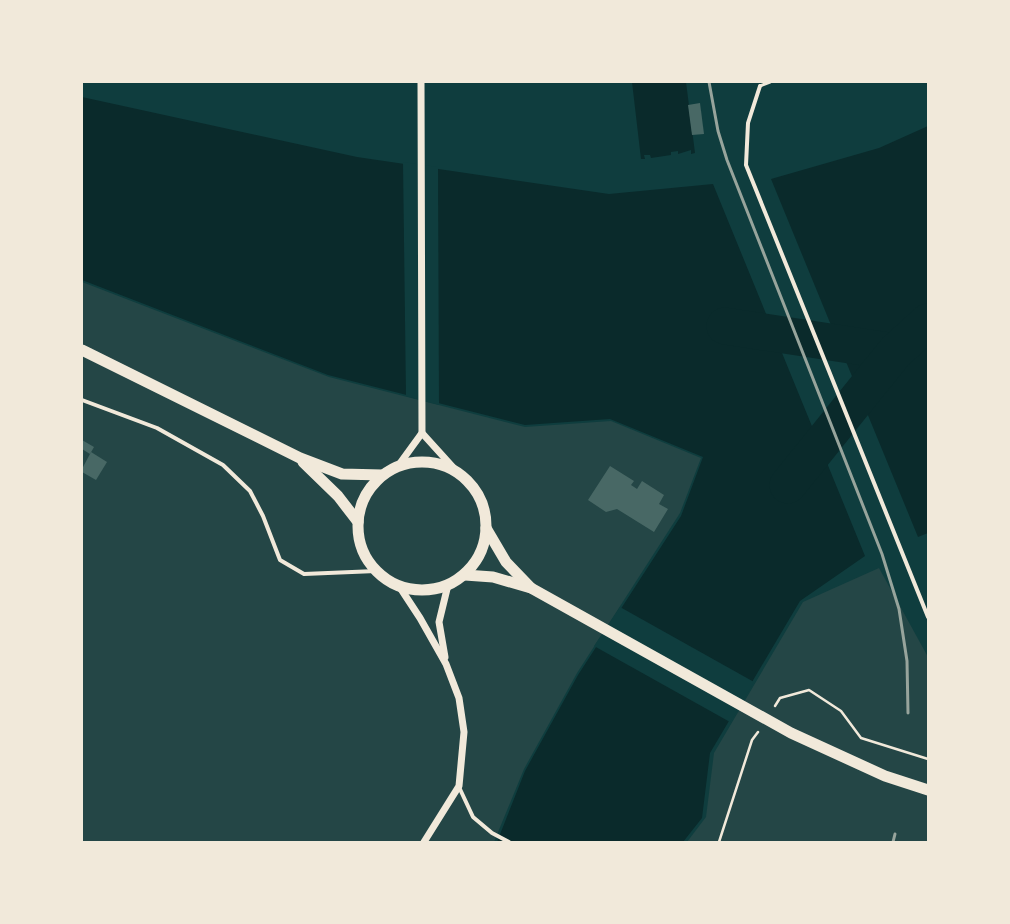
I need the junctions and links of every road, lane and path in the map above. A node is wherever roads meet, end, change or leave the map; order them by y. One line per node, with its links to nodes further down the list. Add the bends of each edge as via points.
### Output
1 (421, 82): 6 (street)
2 (770, 82): 3 (lane)
3 (760, 86): 18 (street, via 748,123 746,166)
4 (82, 350): 7 (highway)
5 (82, 400): 13 (street, via 157,428 223,466 250,491 280,560 304,574)
6 (422, 433): 8 (street); 10 (street)
7 (300, 458): 9 (highway, via 342,474); 11 (highway, via 338,496)
8 (398, 466): 9 (highway); 10 (highway, via 414,462 430,463 446,467)
9 (382, 475): 11 (highway, via 370,488 362,504)
10 (460, 475): 12 (highway, via 474,490 483,508)
11 (358, 522): 13 (highway, via 359,540 363,551)
12 (486, 528): 14 (highway, via 482,549); 17 (highway, via 506,562)
13 (376, 571): 16 (highway)
14 (465, 575): 15 (highway); 17 (highway, via 493,578)
15 (448, 585): 16 (highway, via 432,590); 19 (street, via 439,622)
16 (399, 586): 19 (street)
17 (531, 588): 21 (highway, via 791,733 885,776)
18 (928, 617)
19 (446, 664): 20 (street, via 459,698 464,732)
20 (459, 786): 22 (street); 23 (street, via 472,817 492,833)
21 (928, 790)
22 (424, 842)
23 (509, 842)

